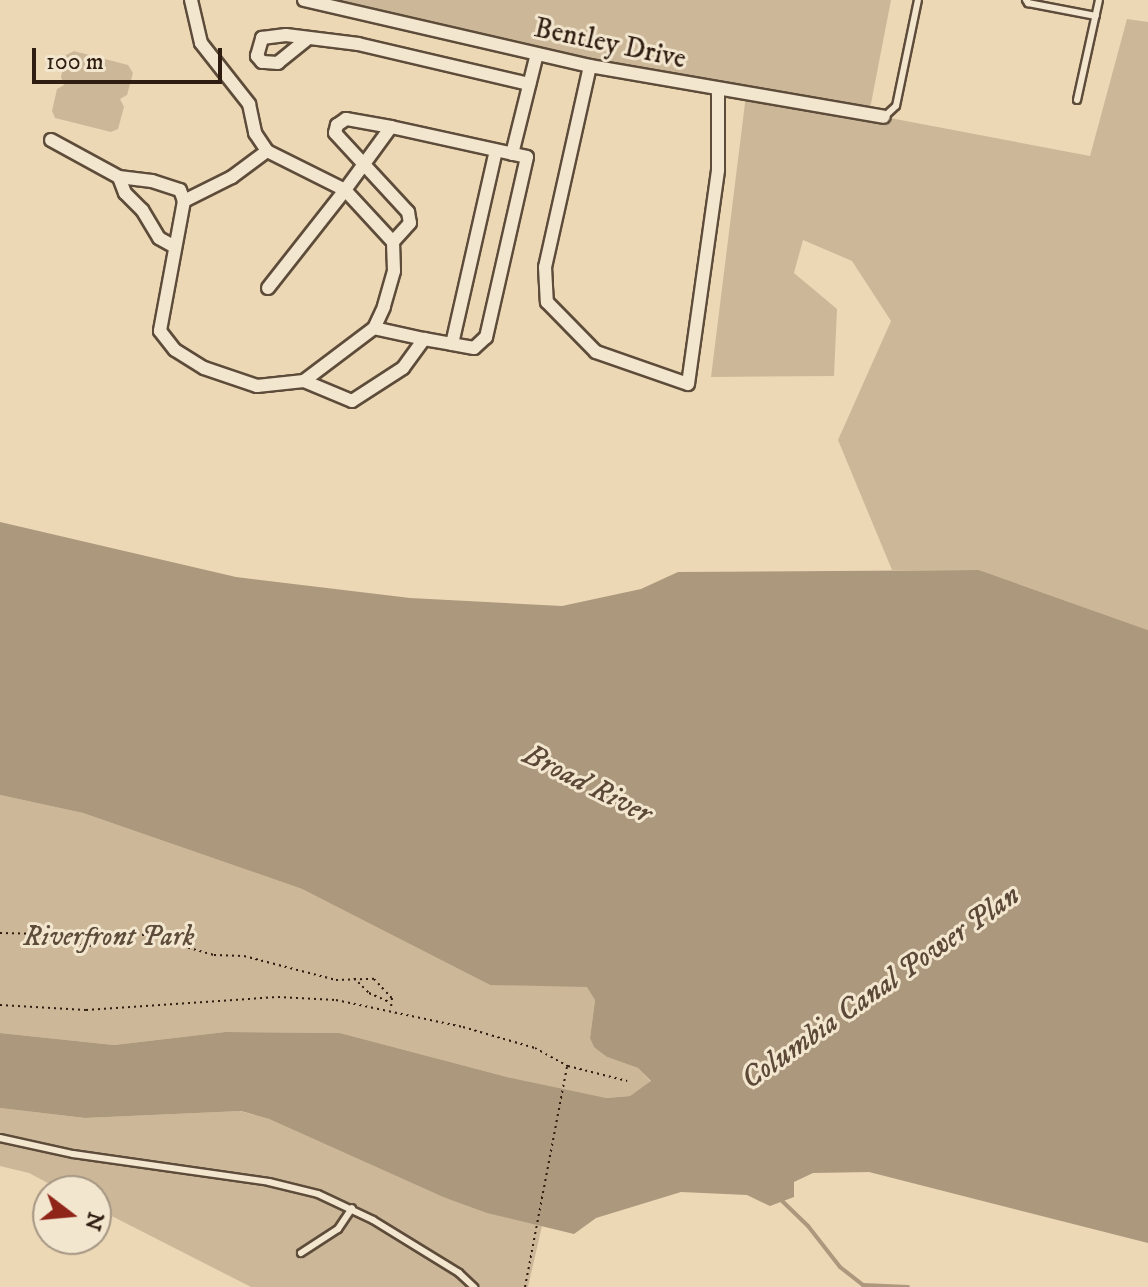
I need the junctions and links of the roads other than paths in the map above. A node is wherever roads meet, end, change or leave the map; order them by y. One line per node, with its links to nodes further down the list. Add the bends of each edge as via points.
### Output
1 (191, 0): 16 (street, via 201,43 249,104 255,133)
2 (304, 0): 8 (street, Bentley Drive)
3 (918, 0): 13 (lane, via 896,106)
4 (1026, 0): 6 (lane)
5 (1099, 0): 6 (lane)
6 (1096, 16): 12 (lane)
7 (306, 40): 10 (street, via 358,44)
8 (537, 54): 9 (street, Bentley Drive); 10 (street)
9 (590, 66): 11 (street, Bentley Drive); 11 (street, Bentley Drive, via 545,267 547,302 596,352 688,384 718,170)
10 (529, 84): 18 (street)
11 (718, 90): 13 (street, Bentley Drive)
12 (1077, 100)
13 (884, 117)
14 (391, 127): 17 (street); 19 (street); 19 (street, via 346,119 337,125 335,133)
15 (51, 140): 20 (street)
16 (267, 151): 21 (street); 22 (street, via 232,177)
17 (496, 151): 18 (street); 28 (street)
18 (512, 154): 28 (street, via 527,157 486,337 474,348)
19 (364, 164): 21 (street); 23 (street, via 408,212 410,223)
20 (119, 177): 22 (street, via 180,190); 24 (street, via 159,238)
21 (345, 190): 23 (street); 25 (street)
22 (184, 201): 24 (street)
23 (393, 242): 26 (street, via 394,271)
24 (175, 247): 29 (street, via 160,331 175,350 204,368 257,386)
25 (268, 288)
26 (374, 328): 27 (street); 29 (street)
27 (424, 339): 28 (street); 29 (street, via 403,368 352,401)
28 (452, 344)
29 (304, 381)
30 (0, 1138): 31 (lane, via 73,1154 269,1182)
31 (352, 1208): 32 (lane, via 338,1229); 33 (lane)
32 (301, 1253)
33 (474, 1287)

